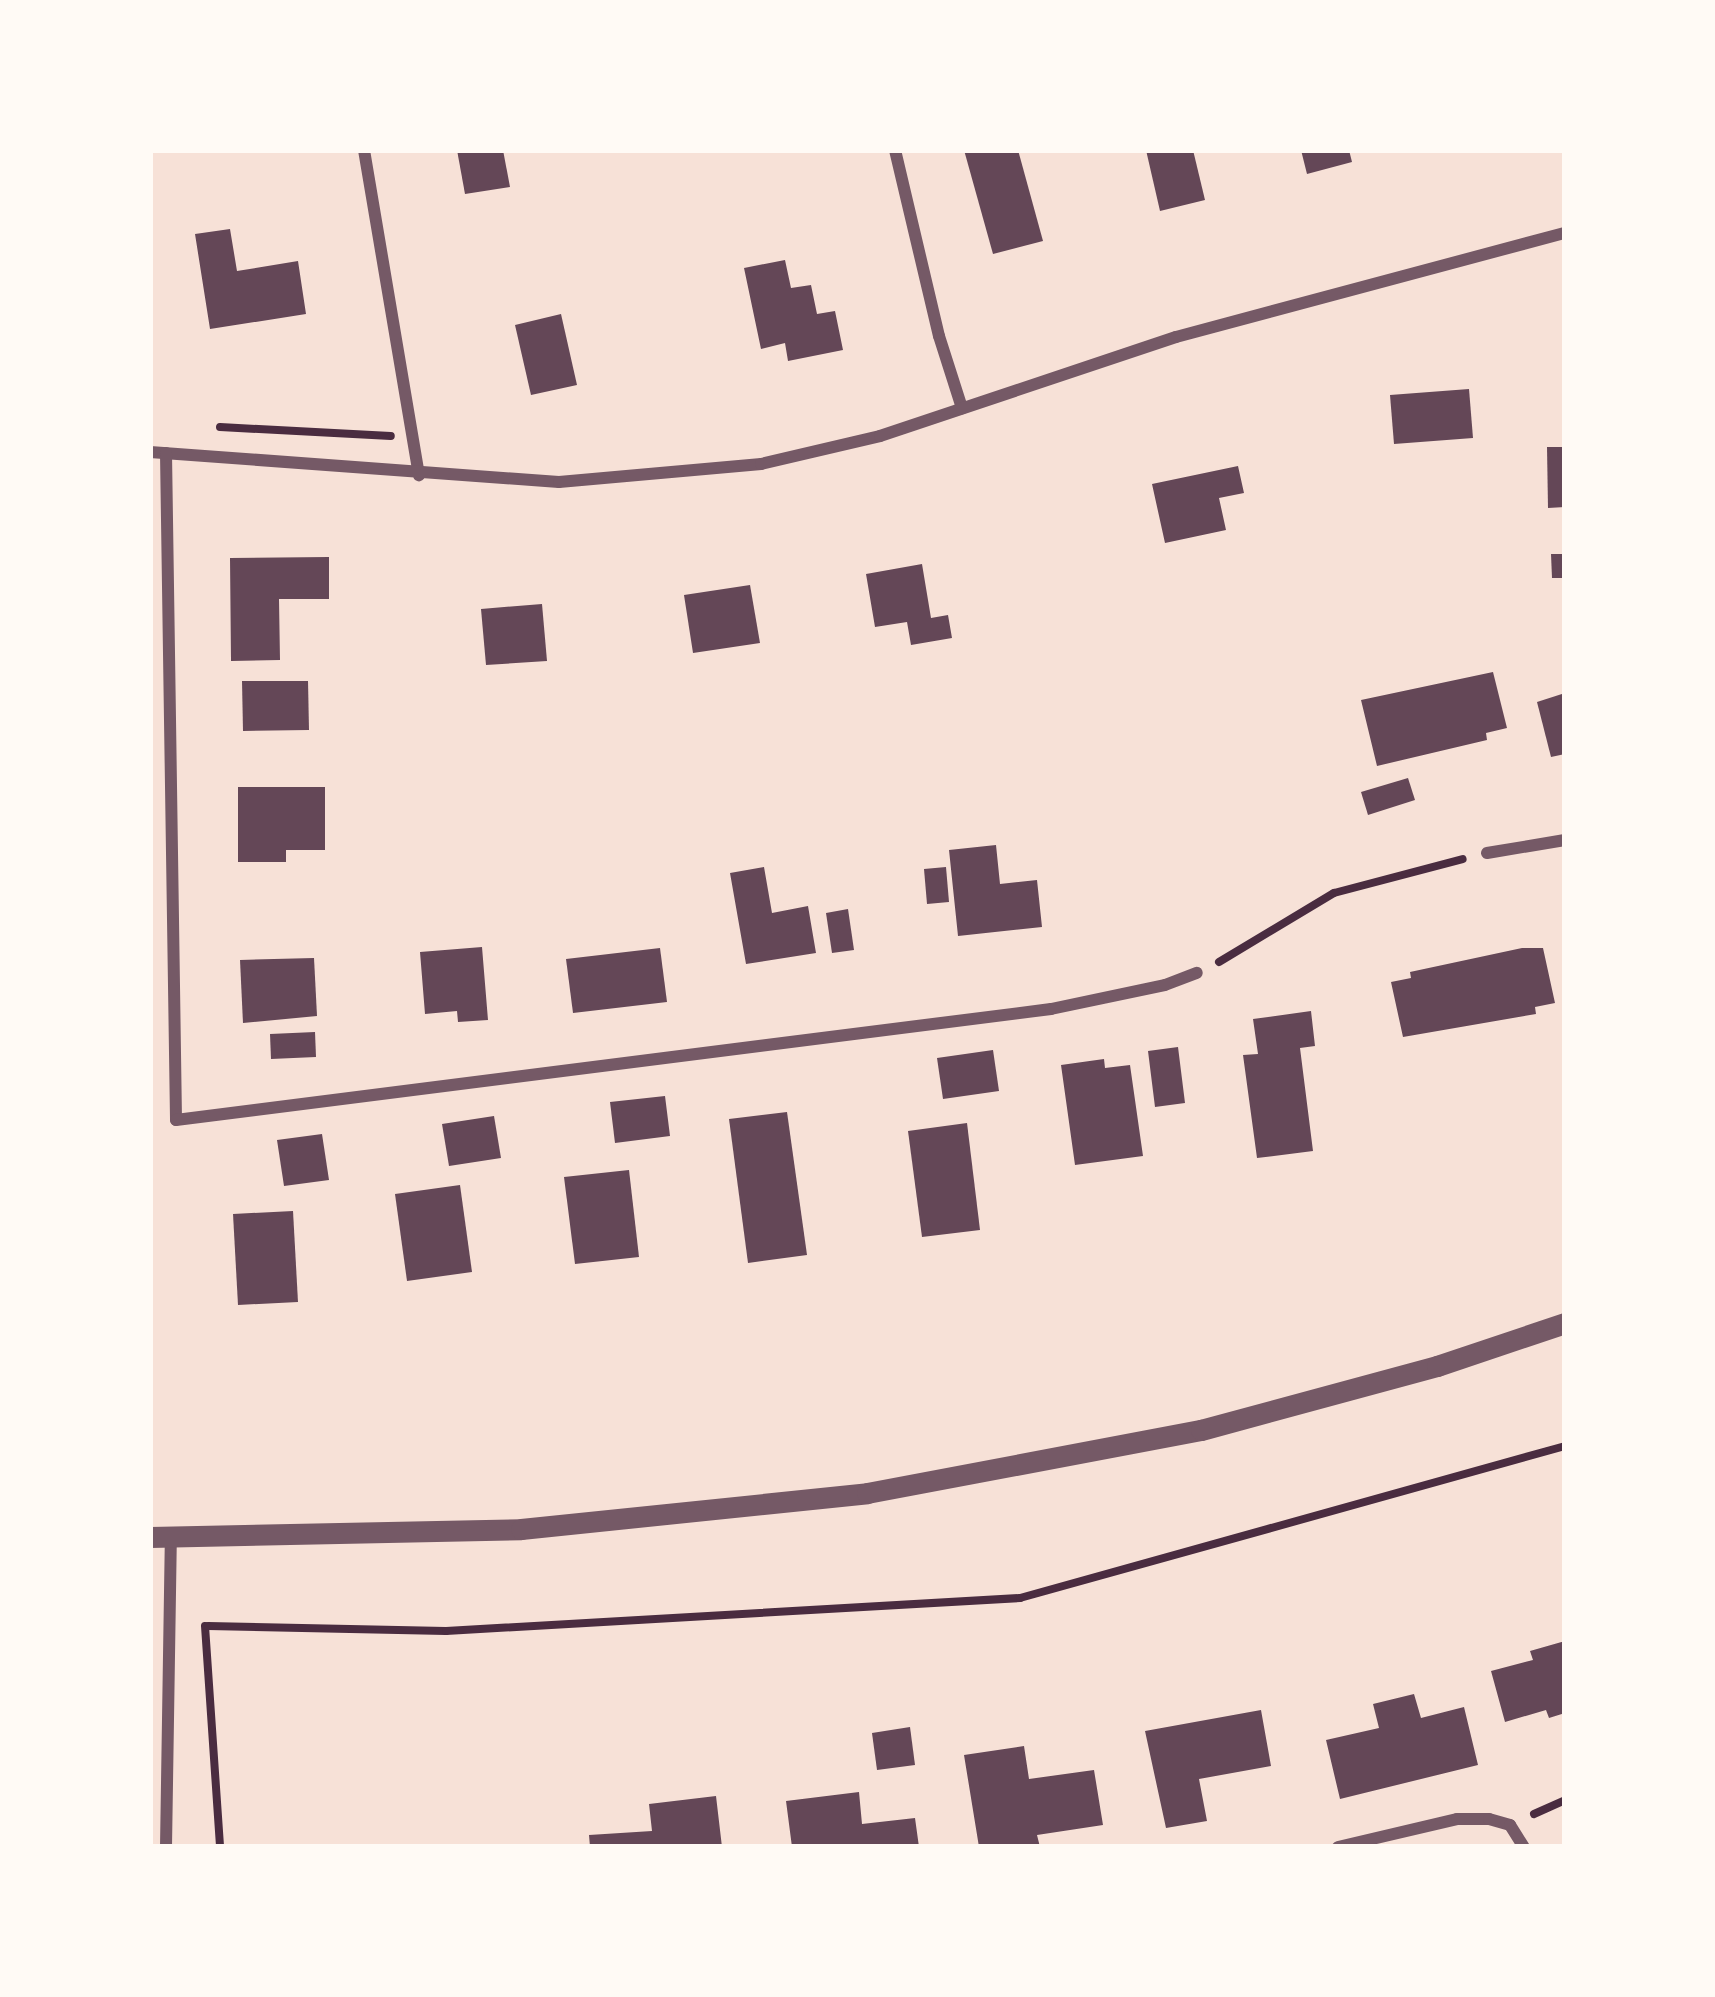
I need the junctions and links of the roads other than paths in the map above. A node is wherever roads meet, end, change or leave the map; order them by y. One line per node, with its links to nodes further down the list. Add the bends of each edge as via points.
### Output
1 (364, 150): 7 (street)
2 (895, 150): 4 (street)
3 (1565, 233): 4 (street, via 1176,337)
4 (962, 408): 7 (street, via 812,454 704,471 560,482)
5 (150, 452): 6 (street)
6 (166, 453): 7 (street); 10 (street, via 176,1120 1051,1009)
7 (419, 475)
8 (1565, 840): 9 (street)
9 (1487, 853)
10 (1197, 973)
11 (1565, 1323): 12 (street, via 1201,1430 867,1493 521,1529)
12 (160, 1538): 13 (street, via 168,1629)
13 (166, 1847)
14 (1338, 1847): 15 (street, via 1456,1819 1510,1825)
15 (1524, 1847)

